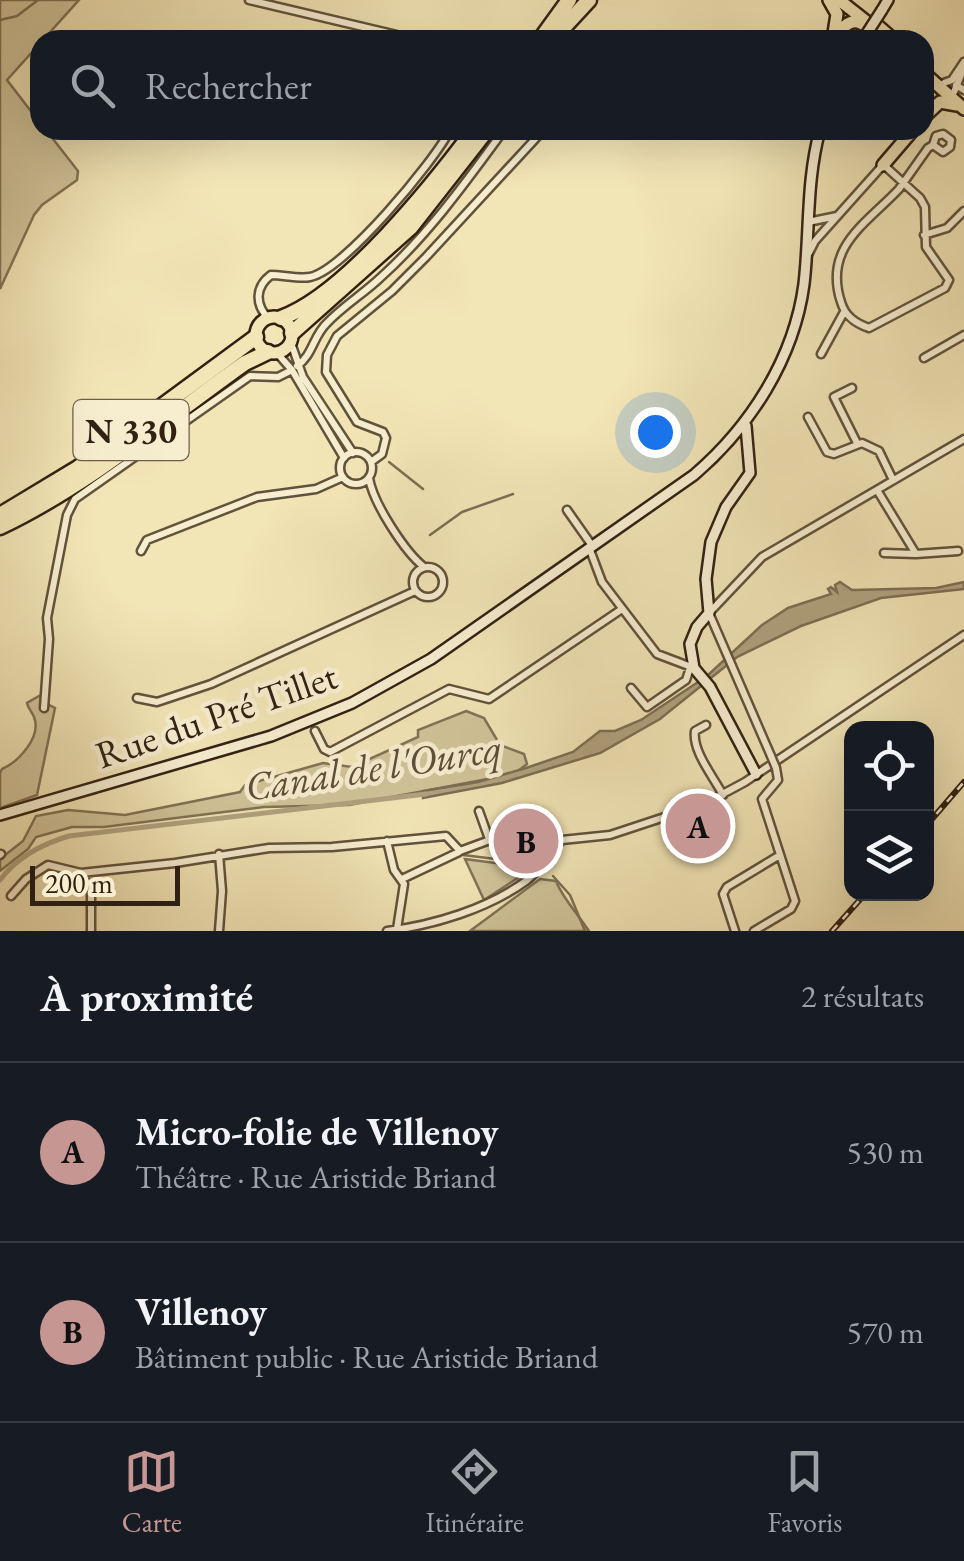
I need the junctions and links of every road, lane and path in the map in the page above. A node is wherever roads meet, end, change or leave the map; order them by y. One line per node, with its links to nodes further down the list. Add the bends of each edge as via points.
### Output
1 (249, 0): 10 (street)
2 (558, 0): 11 (highway)
3 (570, 0): 12 (highway)
4 (578, 0): 13 (highway)
5 (588, 0): 14 (highway)
6 (829, 0): 15 (main road, via 838,20)
7 (839, 0): 19 (main road)
8 (849, 0): 20 (main road)
9 (885, 5): 17 (street, bridge)
10 (376, 30)
11 (542, 30)
12 (544, 30)
13 (558, 30)
14 (560, 30)
15 (834, 30)
16 (840, 30): 18 (main road, via 855,21)
17 (870, 30)
18 (873, 30)
19 (874, 30)
20 (883, 30)
21 (964, 65): 22 (street)
22 (953, 90): 24 (main road)
23 (934, 108): 24 (main road, via 949,101)
24 (964, 110)
25 (443, 140): 44 (street, via 411,186 315,276 265,279 261,310)
26 (466, 140): 44 (highway, N 330, via 386,235 318,296)
27 (478, 140): 47 (highway, N 330, via 411,226)
28 (496, 140): 51 (street, via 423,235 327,322)
29 (533, 140): 60 (street, via 426,258 333,341 326,372 357,422 386,438 382,454)
30 (818, 140): 35 (street, Rue du Pré Tillet)
31 (904, 140): 33 (main road)
32 (933, 145): 34 (street)
33 (883, 165): 34 (street); 37 (street)
34 (902, 182): 41 (street, via 920,198); 43 (street, via 842,249 836,278)
35 (809, 199): 38 (street); 39 (street, Rue du Pré Tillet)
36 (964, 211): 41 (street, via 947,228)
37 (837, 216): 38 (street); 40 (street)
38 (822, 217): 39 (street)
39 (806, 223): 40 (street); 42 (street, Rue du Pré Tillet)
40 (828, 226): 42 (street)
41 (924, 234): 43 (street, via 949,280 945,288 869,328)
42 (806, 260): 54 (street, Rue du Pré Tillet, via 798,314 772,382)
43 (844, 312): 48 (street)
44 (274, 318): 46 (main road, N 330, via 259,326); 47 (main road, via 289,324)
45 (964, 335): 50 (street)
46 (256, 337): 49 (main road); 69 (highway, N 330, via 78,468)
47 (292, 338): 49 (main road, N 330); 51 (street)
48 (822, 347)
49 (272, 352): 51 (street); 70 (highway, N 330, via 244,364 32,512)
50 (924, 358)
51 (295, 368): 58 (street); 59 (street); 86 (street, via 278,377 250,376 75,499 47,618)
52 (852, 388): 57 (street, via 834,397)
53 (808, 417): 57 (street, via 827,452)
54 (748, 418): 56 (street, Rue du Pré Tillet); 61 (street)
55 (964, 439): 64 (street)
56 (731, 441): 61 (street, via 740,443); 71 (street, Rue du Pré Tillet)
57 (857, 443): 64 (street, via 879,452)
58 (353, 452): 59 (street); 60 (street)
59 (344, 458): 62 (street)
60 (371, 462): 63 (street)
61 (750, 462): 81 (street, via 750,474 711,542)
62 (343, 477): 65 (street); 72 (street, via 245,502 147,540)
63 (369, 478): 65 (street); 67 (street)
64 (893, 480): 66 (street)
65 (358, 484): 67 (street)
66 (876, 490): 75 (street); 81 (street, via 762,557)
67 (375, 497): 76 (street)
68 (566, 510): 71 (street)
69 (0, 514)
70 (0, 526)
71 (591, 548): 80 (street, via 602,582); 92 (street, Rue du Pré Tillet, via 430,659 342,708 270,736)
72 (142, 551)
73 (958, 551): 75 (street)
74 (884, 552): 75 (street)
75 (916, 554)
76 (412, 557): 77 (street); 78 (street)
77 (424, 567): 78 (street); 79 (street, via 442,574 442,590 429,598)
78 (416, 572): 79 (street)
79 (415, 591): 85 (street, via 211,684 157,702)
80 (622, 608): 83 (street, via 657,654); 88 (street, via 489,699 449,689 330,752)
81 (709, 613): 83 (street, via 690,644); 98 (street, bridge, via 776,768 778,780 762,799)
82 (964, 636): 89 (street)
83 (694, 669): 84 (street, via 646,708); 89 (street)
84 (631, 688)
85 (137, 698)
86 (44, 708)
87 (706, 726): 90 (street, via 692,738)
88 (315, 731)
89 (756, 774): 90 (street)
90 (723, 794): 94 (street, via 626,832)
91 (479, 811): 93 (street)
92 (2, 815)
93 (489, 839): 94 (street); 96 (street)
94 (562, 840): 102 (street, via 526,881 483,905)
95 (387, 841): 96 (street, via 446,836); 97 (street); 100 (street)
96 (457, 849): 100 (street)
97 (219, 854): 99 (street); 105 (street)
98 (780, 856): 107 (street, via 726,887); 108 (street, via 791,910)
99 (81, 872): 101 (street, via 48,865); 104 (street, via 91,890)
100 (400, 877): 103 (street, via 404,896)
101 (12, 896)
102 (413, 929): 103 (street)
103 (396, 930): 106 (street)
104 (91, 931)
105 (219, 931)
106 (388, 931)
107 (735, 931)
108 (754, 931)

